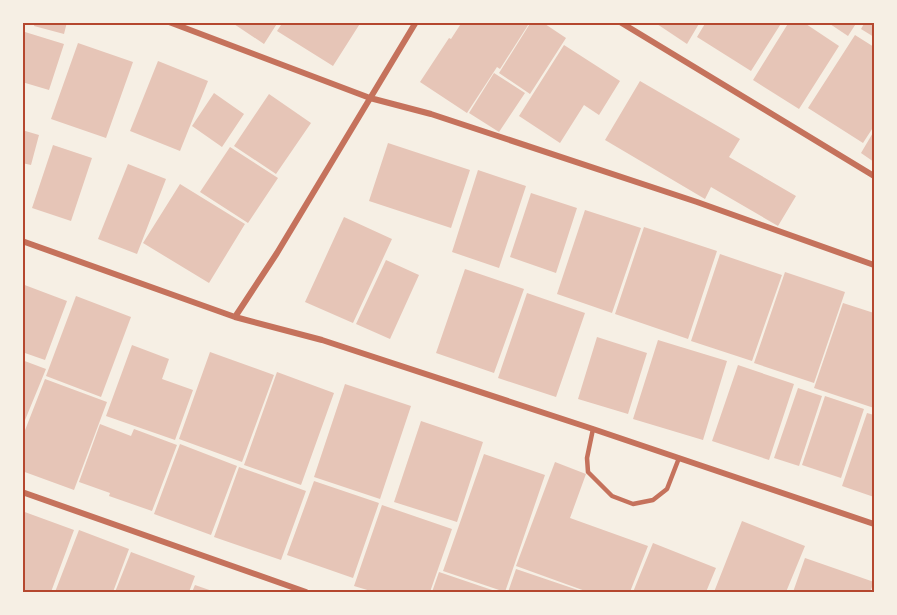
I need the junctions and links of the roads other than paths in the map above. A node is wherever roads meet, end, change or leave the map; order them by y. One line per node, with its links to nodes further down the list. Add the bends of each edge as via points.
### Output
1 (169, 22): 4 (street)
2 (416, 22): 4 (street)
3 (620, 22): 5 (street)
4 (370, 98): 7 (street, via 697,202); 8 (street)
5 (874, 176)
6 (22, 241): 8 (street)
7 (874, 265)
8 (235, 317): 9 (street, via 322,340)
9 (593, 429): 10 (street); 10 (lane, via 588,472 612,496 633,504 653,500 667,489)
10 (679, 458): 12 (street)
11 (22, 492): 13 (street)
12 (874, 524)
13 (306, 592)

